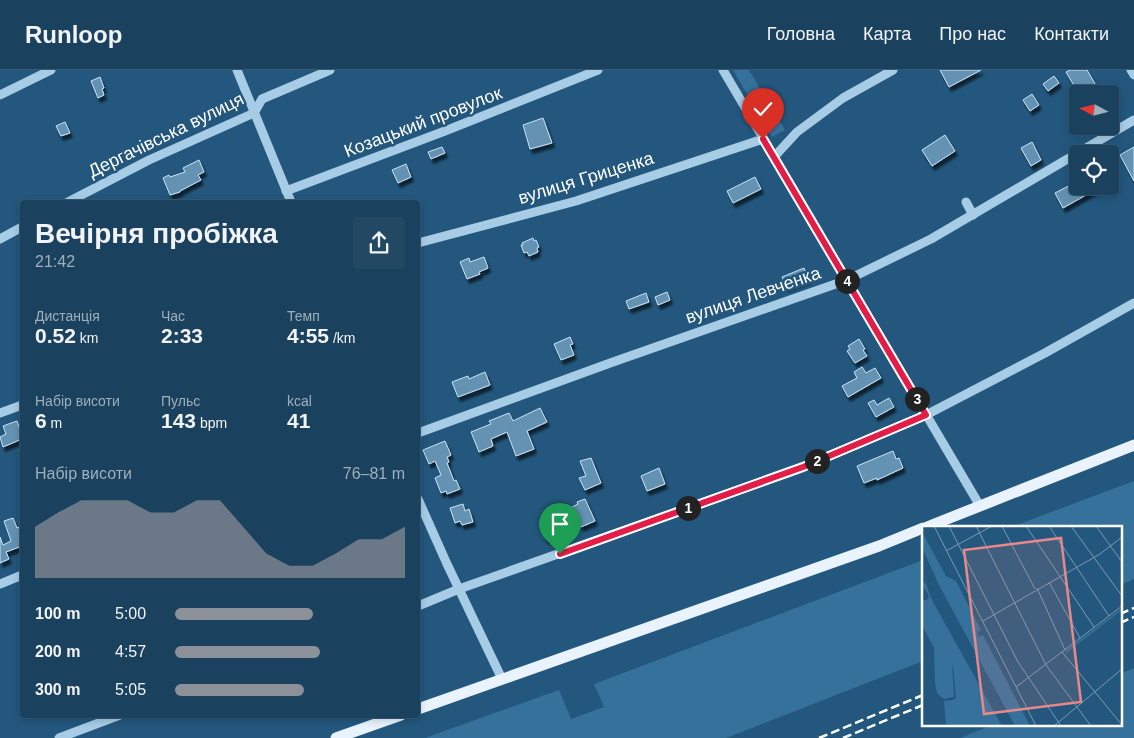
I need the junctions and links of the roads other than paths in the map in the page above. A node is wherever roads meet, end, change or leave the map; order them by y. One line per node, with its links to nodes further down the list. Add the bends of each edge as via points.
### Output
1 (51, 70): 9 (street)
2 (237, 70): 10 (street)
3 (330, 70): 10 (street, Дергачівська вулиця, via 262,99)
4 (598, 70): 14 (street, Козацький провулок)
5 (722, 70): 12 (street)
6 (893, 70): 13 (street, via 843,98 797,132)
7 (1131, 70): 8 (street)
8 (1134, 74)
9 (0, 95)
10 (254, 113): 14 (street); 15 (street, Дергачівська вулиця, via 149,160)
11 (1134, 120): 18 (street, вулиця Левченка)
12 (763, 139): 13 (street); 21 (street, вулиця Гриценка, via 576,201)
13 (774, 157): 22 (street)
14 (286, 191): 16 (street)
15 (72, 200)
16 (290, 200)
17 (966, 202): 18 (street)
18 (973, 215): 22 (street, вулиця Левченка)
19 (20, 228): 20 (street)
20 (0, 239)
21 (420, 242)
22 (847, 280): 26 (street); 27 (street, вулиця Левченка)
23 (1134, 302): 26 (street)
24 (20, 406): 25 (street)
25 (0, 413)
26 (926, 415): 30 (street); 35 (street, via 803,467)
27 (420, 432)
28 (1134, 445): 30 (main road)
29 (420, 502): 35 (street)
30 (980, 506): 31 (main road)
31 (930, 526)
32 (922, 528): 37 (main road)
33 (20, 576): 34 (street)
34 (0, 584)
35 (459, 589): 36 (street); 37 (street)
36 (420, 605)
37 (502, 679): 38 (main road)
38 (420, 708)
39 (112, 718): 41 (street)
40 (393, 718): 42 (main road)
41 (59, 738)
42 (336, 738)

